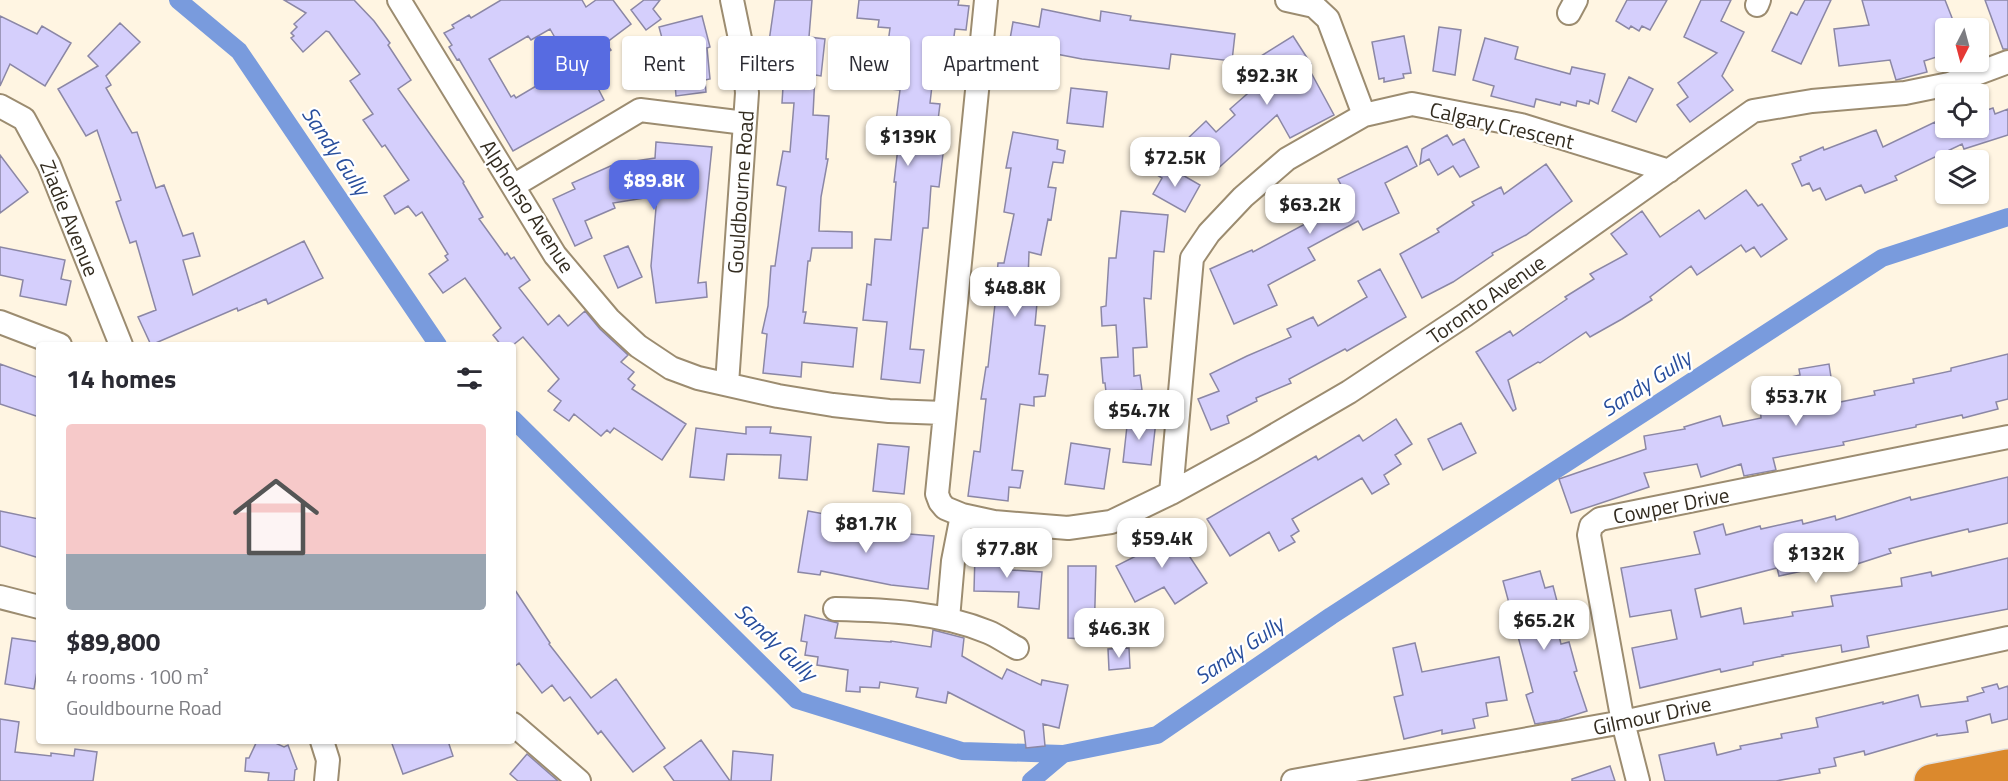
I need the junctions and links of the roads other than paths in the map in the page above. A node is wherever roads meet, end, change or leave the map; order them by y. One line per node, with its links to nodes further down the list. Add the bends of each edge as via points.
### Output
1 (732, 0): 8 (street, Gouldbourne Road, via 744,58)
2 (986, 0): 15 (street, Toronto Avenue)
3 (1287, 0): 7 (street, via 1314,6 1328,19)
4 (405, 2): 10 (street, Alphonso Avenue)
5 (2008, 62): 9 (street, Toronto Avenue, via 1949,84 1905,93 1753,111)
6 (0, 106): 13 (street, Ziadie Avenue, via 24,119 49,165)
7 (1364, 115): 9 (street, Calgary Crescent, via 1412,104 1452,111 1521,125); 17 (street, Calgary Crescent, via 1287,159 1242,197 1192,258)
8 (745, 123): 10 (street, via 640,110); 14 (street, Gouldbourne Road)
9 (1669, 171): 17 (street, Toronto Avenue, via 1349,392)
10 (513, 186): 14 (street, Alphonso Avenue, via 555,255 616,326 671,368)
11 (0, 322): 12 (street)
12 (52, 342)
13 (120, 342)
14 (727, 384): 15 (street, Alphonso Avenue, via 833,405)
15 (944, 412): 18 (street, Toronto Avenue, via 937,494 945,508)
16 (2008, 437): 25 (street, Cowper Drive, via 1600,519 1591,526 1589,535)
17 (1171, 493): 18 (street, Toronto Avenue, via 1111,522 1068,528 994,522)
18 (962, 515): 22 (street)
19 (0, 597): 20 (street)
20 (36, 606)
21 (835, 609): 22 (street, via 890,610)
22 (948, 619): 24 (street, via 988,632)
23 (2008, 638): 25 (street, Gilmour Drive)
24 (1017, 648)
25 (1623, 722): 31 (street, Gilmour Drive); 32 (street, Cowper Drive)
26 (516, 727): 30 (street)
27 (323, 744): 29 (street, via 328,760)
28 (2008, 766): 33 (highway)
29 (326, 781)
30 (579, 781)
31 (1293, 781)
32 (1638, 781)
33 (1931, 781)

